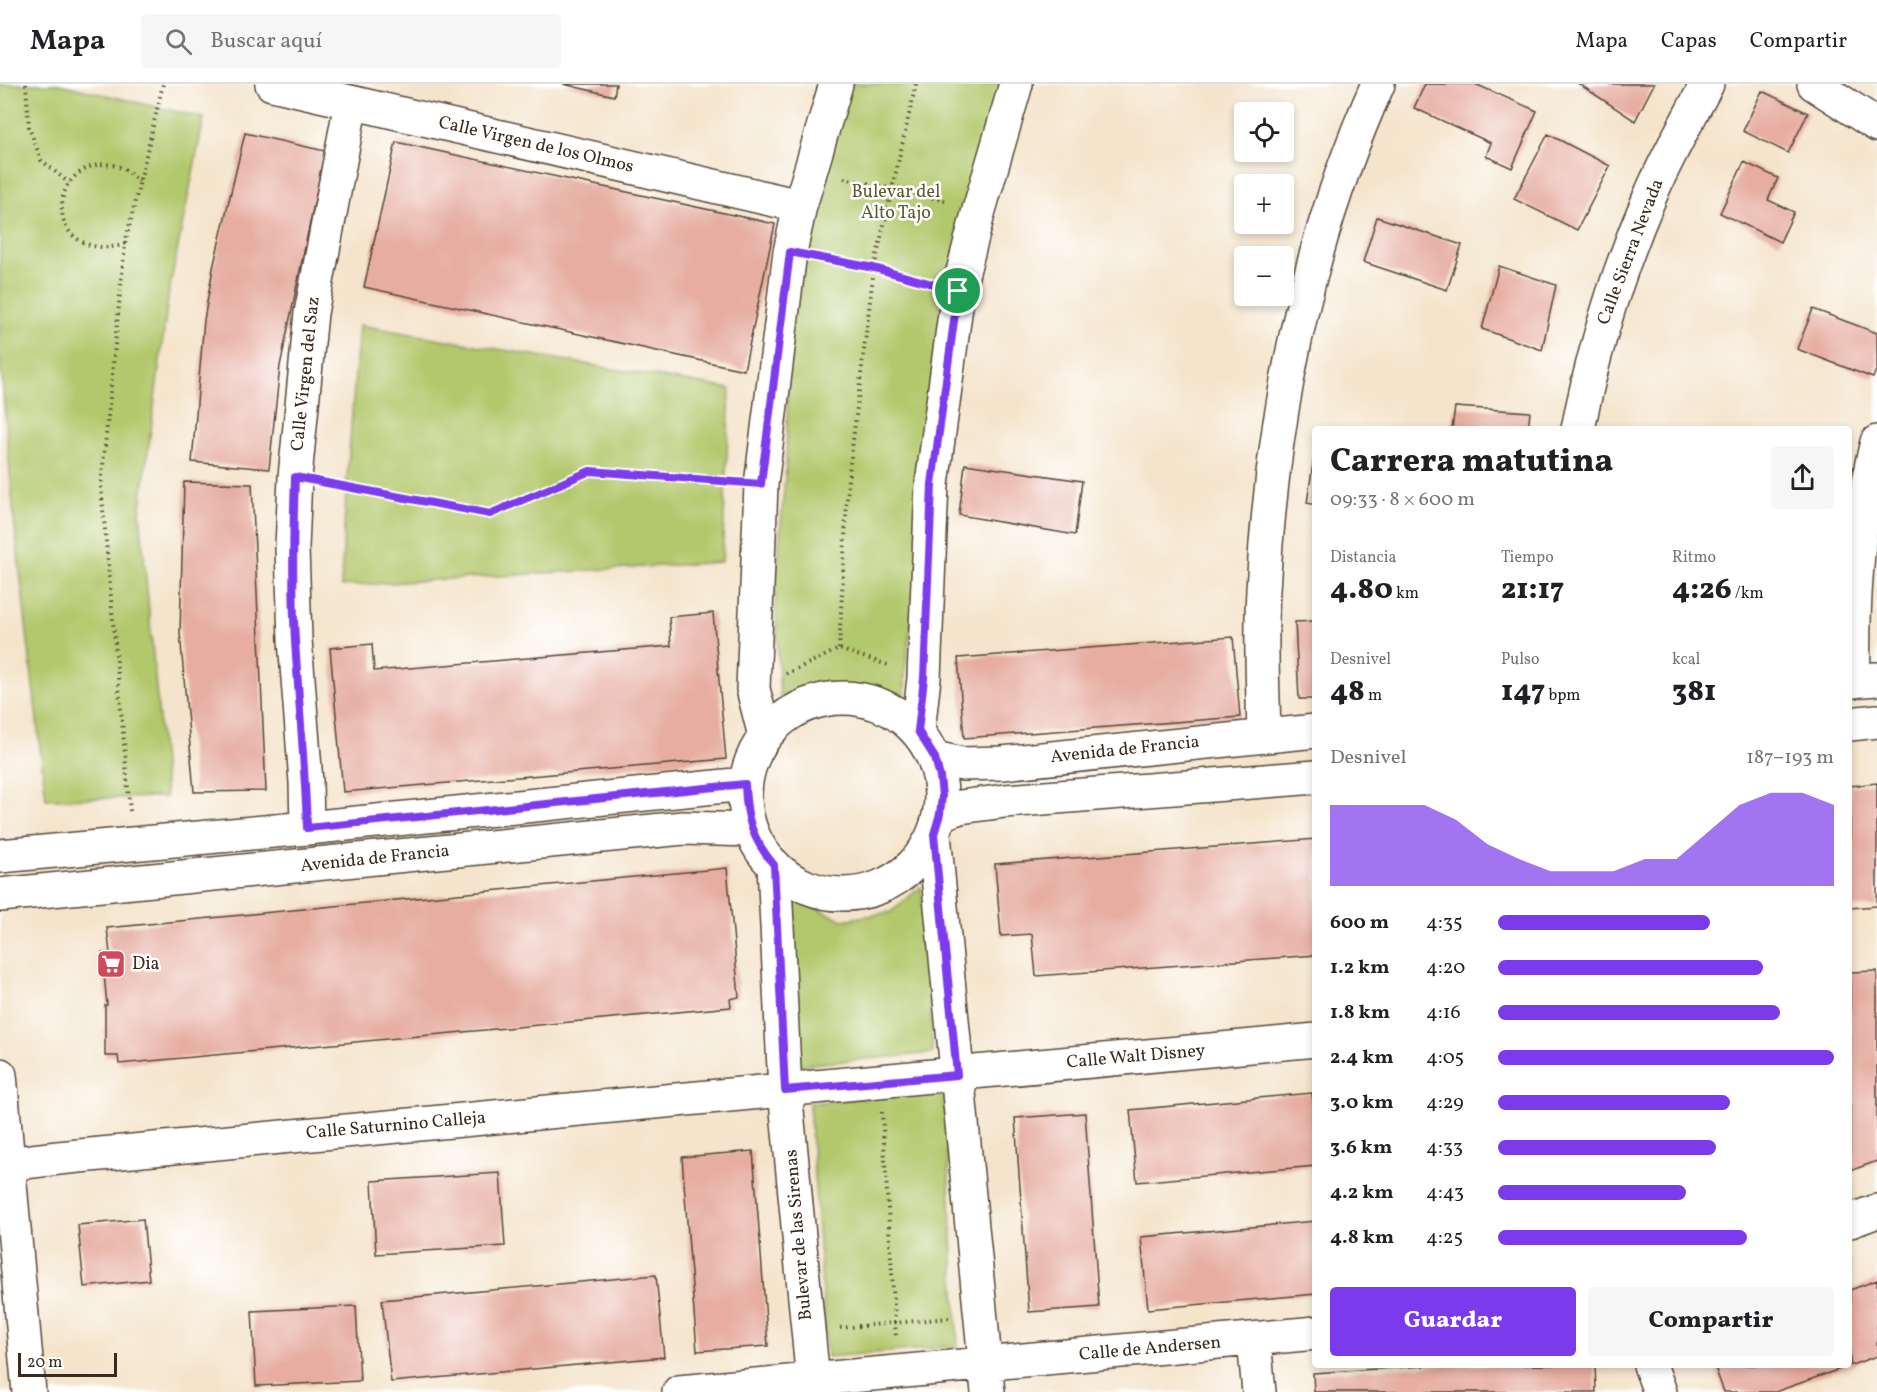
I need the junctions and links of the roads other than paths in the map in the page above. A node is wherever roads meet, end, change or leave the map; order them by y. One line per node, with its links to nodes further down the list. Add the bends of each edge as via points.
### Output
1 (272, 84): 7 (street, Calle Virgen de los Olmos)
2 (836, 84): 9 (street)
3 (1016, 84): 15 (street, via 958,291 932,484)
4 (1378, 84): 18 (street, via 1340,178 1311,266 1287,375 1270,495 1263,593)
5 (1707, 84): 10 (street, Calle Sierra Nevada, via 1656,183 1629,247 1592,361)
6 (1814, 84): 8 (street)
7 (351, 103): 9 (street, Calle Virgen de los Olmos); 23 (street, Calle Virgen del Saz, via 311,313 295,477 295,640)
8 (1877, 125)
9 (800, 206): 17 (street, via 790,252 761,484 753,689)
10 (1579, 426)
11 (1877, 442): 12 (street, via 1857,555 1852,635)
12 (1860, 680)
13 (1877, 721): 14 (street)
14 (1852, 724)
15 (918, 731): 17 (street, via 877,703 853,697 828,698 804,705); 19 (street)
16 (1312, 731): 18 (street, Avenida de Francia)
17 (765, 736): 21 (street, via 752,759)
18 (1264, 736): 19 (street, Avenida de Francia, via 1002,763 962,764)
19 (935, 758): 22 (street, via 942,796)
20 (1312, 777): 22 (street, via 1005,801 960,807)
21 (745, 784): 23 (street, Avenida de Francia); 24 (street)
22 (937, 824): 26 (street, via 924,853 910,869 873,889 852,894 810,888); 30 (street)
23 (307, 828): 25 (street, Avenida de Francia)
24 (751, 830): 26 (street); 27 (street, Avenida de Francia, via 683,828)
25 (0, 856)
26 (774, 865): 31 (street, Bulevar de las Sirenas)
27 (0, 896)
28 (1312, 1040): 30 (street, Calle Walt Disney)
29 (0, 1075): 32 (street)
30 (957, 1075): 31 (street); 38 (street)
31 (785, 1090): 32 (street, Calle Saturnino Calleja); 39 (street, Bulevar de las Sirenas)
32 (8, 1164): 40 (street)
33 (1877, 1211): 34 (street)
34 (1852, 1220)
35 (1312, 1333): 36 (street, Calle de Andersen)
36 (1254, 1340): 38 (street, Calle de Andersen); 42 (street)
37 (1651, 1368): 43 (street)
38 (986, 1378): 39 (street, via 900,1373)
39 (814, 1385): 41 (street)
40 (29, 1392)
41 (679, 1392)
42 (1259, 1392)
43 (1660, 1392)

